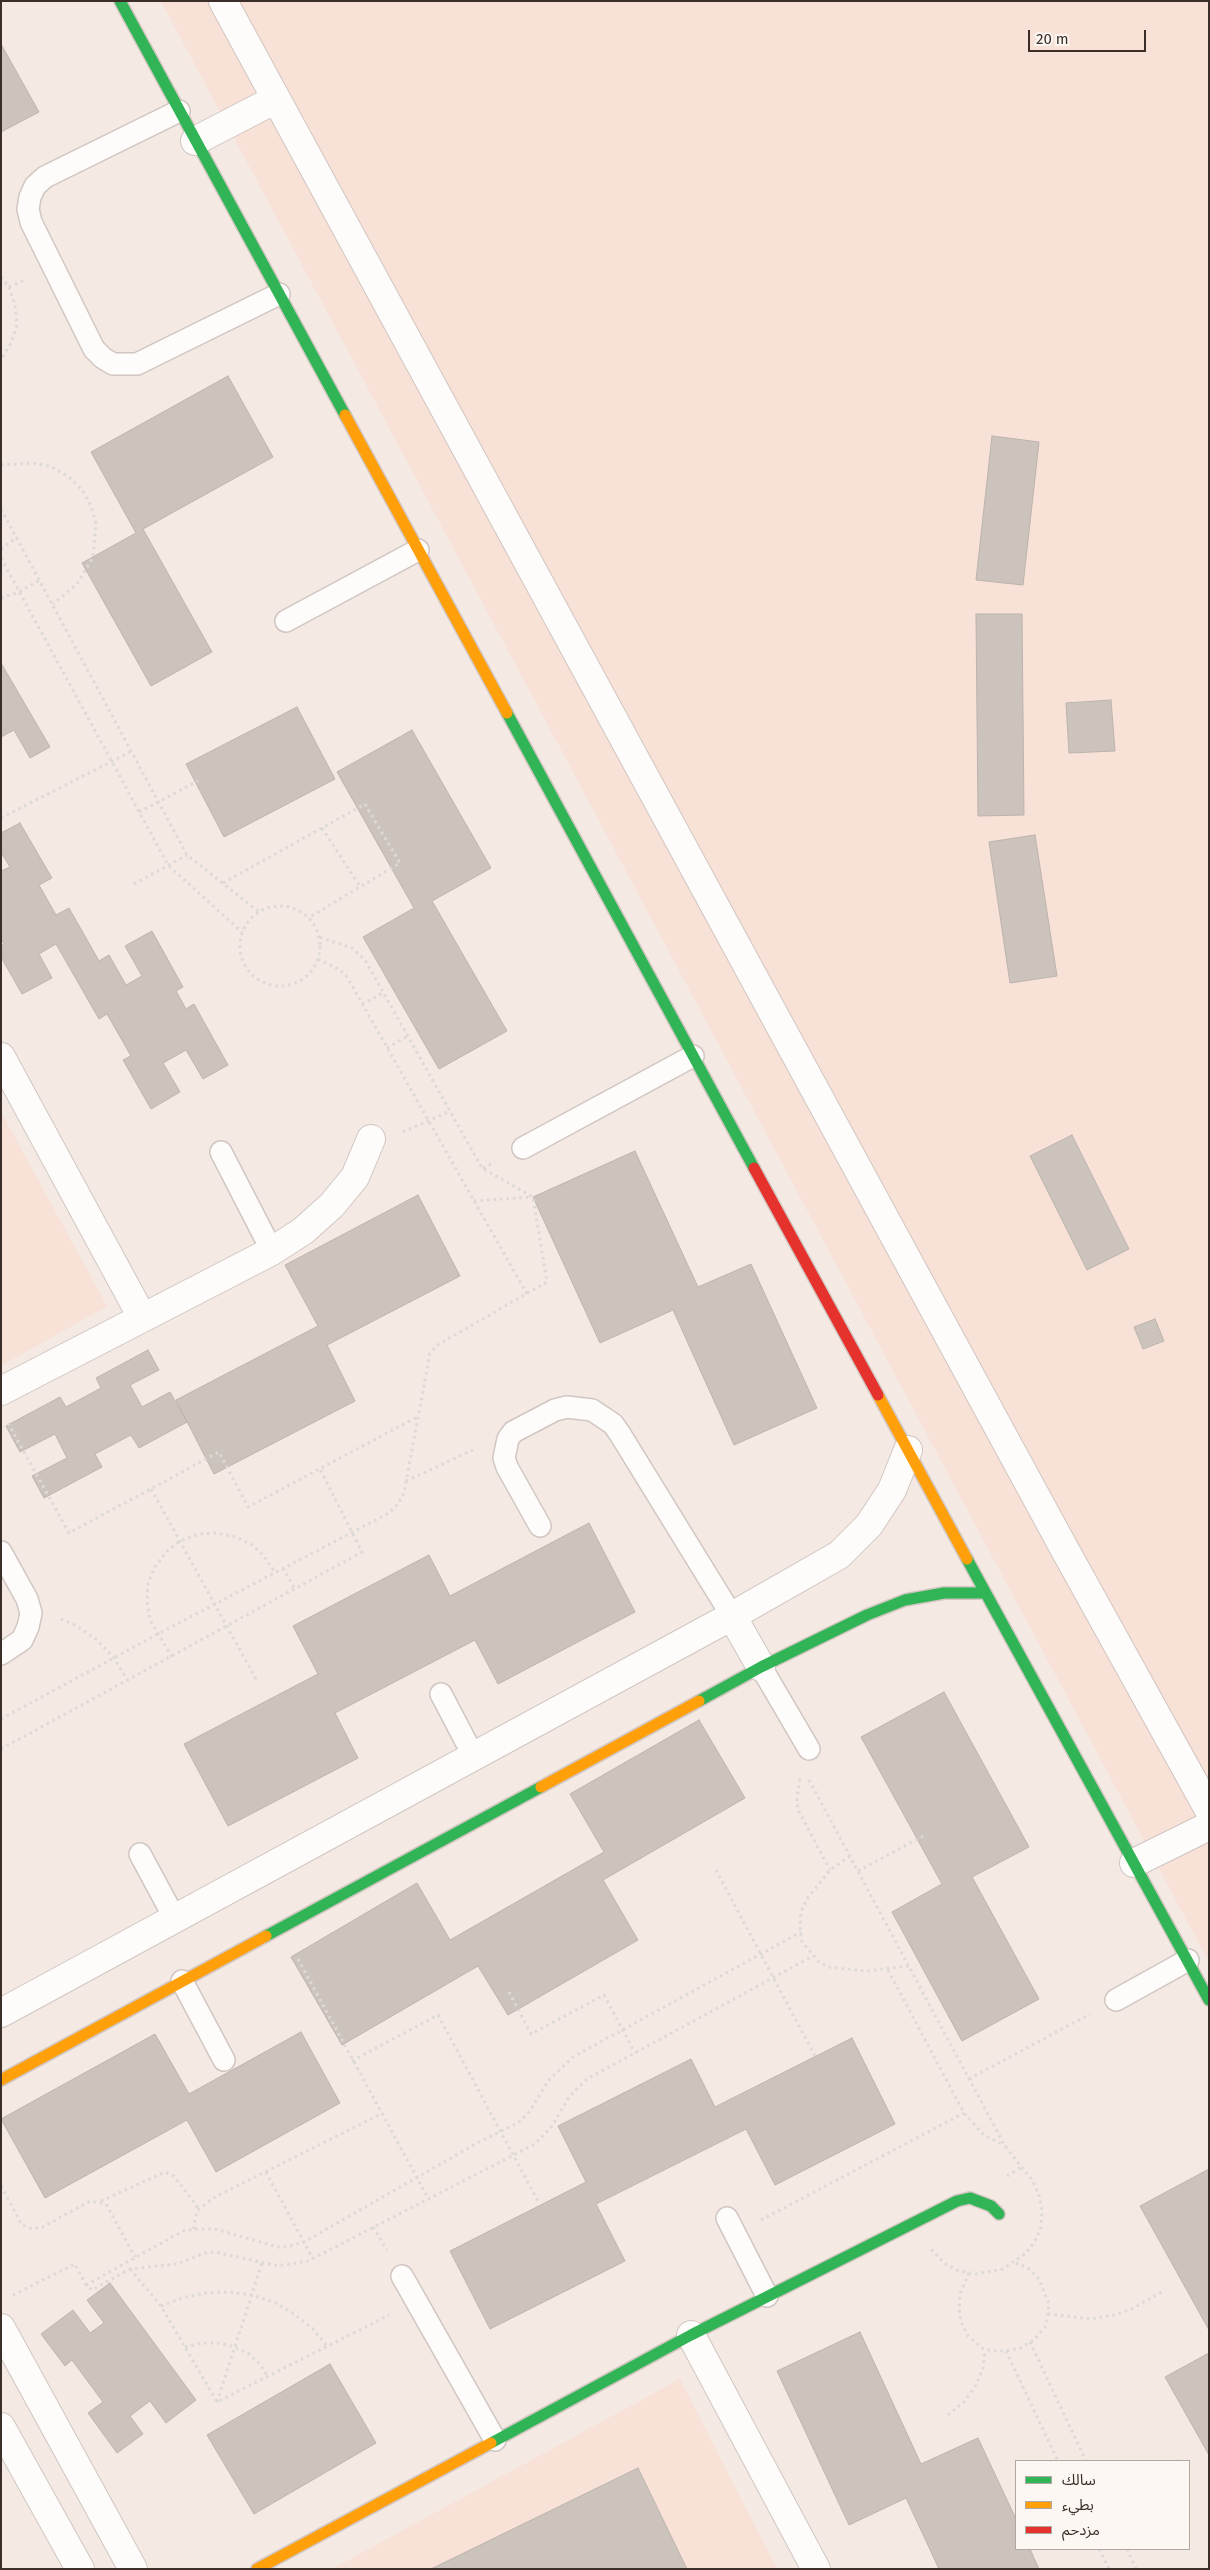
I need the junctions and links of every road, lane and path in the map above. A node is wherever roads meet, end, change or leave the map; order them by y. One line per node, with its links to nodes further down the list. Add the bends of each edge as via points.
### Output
1 (120, 1): 4 (street)
2 (224, 1): 3 (street)
3 (276, 99): 5 (street); 86 (street)
4 (179, 111): 5 (street); 7 (lane, via 45,177 35,186 30,197 31,222 94,349 113,364 137,364)
5 (195, 141): 7 (street)
6 (1, 277): 8 (path, via 16,305 17,325 12,344)
7 (278, 294): 13 (street)
8 (1, 360)
9 (1, 465): 18 (path, via 32,463 52,467 83,491 92,508 96,524 93,557 76,584)
10 (1, 509): 11 (path)
11 (17, 537): 12 (path); 15 (path)
12 (1, 549)
13 (418, 550): 19 (lane); 41 (street)
14 (1, 558): 16 (path)
15 (40, 580): 16 (path); 18 (path)
16 (19, 592): 17 (path); 21 (path)
17 (1, 598)
18 (53, 604): 20 (path)
19 (286, 621)
20 (132, 751): 21 (path); 23 (path)
21 (111, 762): 24 (path); 25 (path)
22 (198, 781): 23 (path)
23 (159, 801): 24 (path); 27 (path)
24 (139, 812): 28 (path)
25 (1, 818)
26 (322, 828): 29 (path); 31 (path); 31 (path, via 365,804 400,863)
27 (187, 855): 28 (path); 29 (path)
28 (168, 865): 30 (path); 34 (path)
29 (223, 883): 32 (path)
30 (134, 884)
31 (361, 888): 33 (path)
32 (259, 912): 33 (path, via 285,906); 34 (path)
33 (308, 918): 35 (path)
34 (242, 932): 36 (path, via 240,946 248,972 273,986 287,986 306,976)
35 (319, 937): 36 (path); 37 (path, via 344,944 359,953)
36 (318, 959): 38 (path, via 347,977)
37 (383, 992): 38 (path); 39 (path)
38 (362, 1004): 40 (path)
39 (408, 1036): 40 (path); 43 (path)
40 (387, 1048): 44 (path)
41 (693, 1056): 46 (lane); 57 (street)
42 (1, 1057): 52 (street)
43 (450, 1111): 44 (path); 48 (path, via 482,1168)
44 (427, 1121): 45 (path); 49 (path)
45 (369, 1144): 50 (street, via 355,1177 332,1205 303,1231)
46 (523, 1148)
47 (221, 1152): 50 (lane)
48 (533, 1197): 49 (path); 51 (path, via 547,1282)
49 (474, 1201): 51 (path)
50 (272, 1251): 52 (street)
51 (527, 1294): 54 (path, via 439,1344 430,1353)
52 (142, 1317): 53 (street)
53 (1, 1392)
54 (420, 1416): 58 (path); 59 (path)
55 (6, 1418): 60 (path, via 69,1533)
56 (513, 1432): 59 (path); 61 (lane, via 504,1458 506,1467); 71 (lane, via 567,1407 592,1410 613,1424)
57 (908, 1450): 68 (street); 71 (street, via 892,1490 869,1526 839,1555)
58 (320, 1469): 60 (path, via 248,1506 218,1452); 62 (path)
59 (406, 1482): 62 (path, via 398,1504 389,1513)
60 (151, 1489): 63 (path)
61 (540, 1526)
62 (353, 1532): 65 (path); 67 (path, via 362,1552)
63 (180, 1541): 66 (path, via 199,1534 236,1536 263,1555); 69 (path); 73 (path, via 155,1566 148,1584 148,1611)
64 (1, 1552): 70 (lane, via 27,1599)
65 (283, 1568): 66 (path); 67 (path)
66 (275, 1572): 69 (path)
67 (296, 1589): 72 (path)
68 (984, 1593): 77 (street, via 944,1593 905,1600); 91 (street)
69 (214, 1604): 72 (path); 73 (path)
70 (31, 1613): 74 (lane, via 22,1640); 76 (path, via 77,1626 98,1640)
71 (732, 1616): 77 (street); 84 (street)
72 (227, 1627): 75 (path); 78 (path)
73 (158, 1634): 75 (path); 76 (path)
74 (1, 1654)
75 (172, 1657): 79 (path)
76 (114, 1658): 79 (path); 81 (path)
77 (761, 1667): 82 (lane); 96 (street)
78 (256, 1679)
79 (128, 1681): 83 (path)
80 (441, 1694): 84 (lane)
81 (1, 1719)
82 (809, 1748): 85 (path)
83 (1, 1749)
84 (474, 1757): 95 (street)
85 (803, 1769): 90 (path); 93 (path, via 798,1787 798,1810)
86 (1209, 1810)
87 (1209, 1826): 91 (street)
88 (927, 1834): 94 (path)
89 (140, 1854): 95 (lane)
90 (850, 1856): 93 (path); 94 (path)
91 (1134, 1863): 100 (street)
92 (716, 1870): 98 (path)
93 (830, 1870): 97 (path, via 807,1899 801,1912)
94 (858, 1871): 101 (path)
95 (175, 1919): 108 (street)
96 (281, 1927): 104 (street); 113 (path)
97 (801, 1932): 98 (path); 99 (path, via 802,1942)
98 (761, 1954): 103 (path); 109 (path)
99 (813, 1956): 102 (path, via 828,1967); 103 (path)
100 (1188, 1960): 106 (lane); 107 (street)
101 (909, 1966): 102 (path); 114 (path)
102 (888, 1970): 116 (path)
103 (774, 1978): 110 (path); 111 (path)
104 (182, 1981): 112 (lane); 115 (street)
105 (509, 1992): 109 (path, via 531,2034 604,1995)
106 (1116, 2000): 114 (path)
107 (1209, 2000)
108 (1, 2013)
109 (622, 2030): 110 (path); 118 (path, via 559,2068 530,2110 518,2123)
110 (635, 2053): 119 (path, via 587,2079 541,2138)
111 (815, 2056)
112 (224, 2060)
113 (352, 2061): 117 (path); 118 (path, via 438,2015)
114 (969, 2079): 116 (path, via 1006,2146 983,2134)
115 (1, 2080)
116 (964, 2112): 128 (path)
117 (381, 2114): 120 (path); 121 (path)
118 (501, 2132): 119 (path); 121 (path)
119 (514, 2156): 123 (path); 125 (path)
120 (266, 2172): 126 (path, via 215,2197); 130 (path)
121 (416, 2177): 123 (path); 130 (path)
122 (1, 2186): 124 (path, via 22,2225 32,2229 43,2227 90,2201)
123 (428, 2198): 132 (path)
124 (101, 2201): 126 (path, via 165,2172 174,2176); 131 (path, via 110,2208)
125 (539, 2202)
126 (199, 2209): 129 (path)
127 (999, 2214): 141 (street, via 981,2200 957,2201)
128 (731, 2226): 141 (lane)
129 (194, 2229): 130 (path, via 215,2229 278,2247); 131 (path, via 183,2231)
130 (304, 2242): 132 (path)
131 (135, 2257): 138 (path)
132 (313, 2259): 134 (path, via 293,2265)
133 (1014, 2262): 145 (path, via 1028,2268 1039,2280 1049,2304)
134 (262, 2263): 135 (path, via 215,2252 195,2255 177,2264); 140 (path)
135 (130, 2269): 138 (path, via 92,2290); 144 (path)
136 (969, 2273): 152 (path, via 958,2308 968,2336)
137 (402, 2276): 143 (lane)
138 (86, 2285): 142 (path, via 75,2264)
139 (1165, 2290): 145 (path, via 1132,2310 1114,2315 1092,2319)
140 (251, 2295): 144 (path, via 205,2292); 150 (path); 151 (path, via 274,2302 294,2314)
141 (767, 2296): 147 (street)
142 (10, 2297)
143 (416, 2300): 151 (path); 158 (lane)
144 (161, 2306): 149 (path)
145 (1048, 2314): 148 (path, via 1046,2326)
146 (1, 2328): 166 (street)
147 (691, 2335): 158 (street); 168 (street)
148 (1030, 2342): 153 (path); 161 (path)
149 (185, 2347): 150 (path, via 218,2343); 155 (path)
150 (235, 2347): 154 (path, via 260,2364); 155 (path)
151 (328, 2347): 154 (path)
152 (985, 2350): 153 (path); 156 (path, via 983,2368 976,2385 964,2402)
153 (1006, 2351): 160 (path)
154 (268, 2377): 155 (path)
155 (217, 2402)
156 (948, 2415)
157 (1, 2427): 165 (street)
158 (495, 2440): 167 (street)
159 (1182, 2458): 162 (path)
160 (1058, 2460)
161 (1086, 2460)
162 (1179, 2460)
163 (1100, 2550): 169 (path)
164 (1127, 2550): 170 (path)
165 (80, 2569)
166 (133, 2569)
167 (257, 2569)
168 (816, 2569)
169 (1109, 2569)
170 (1136, 2569)

